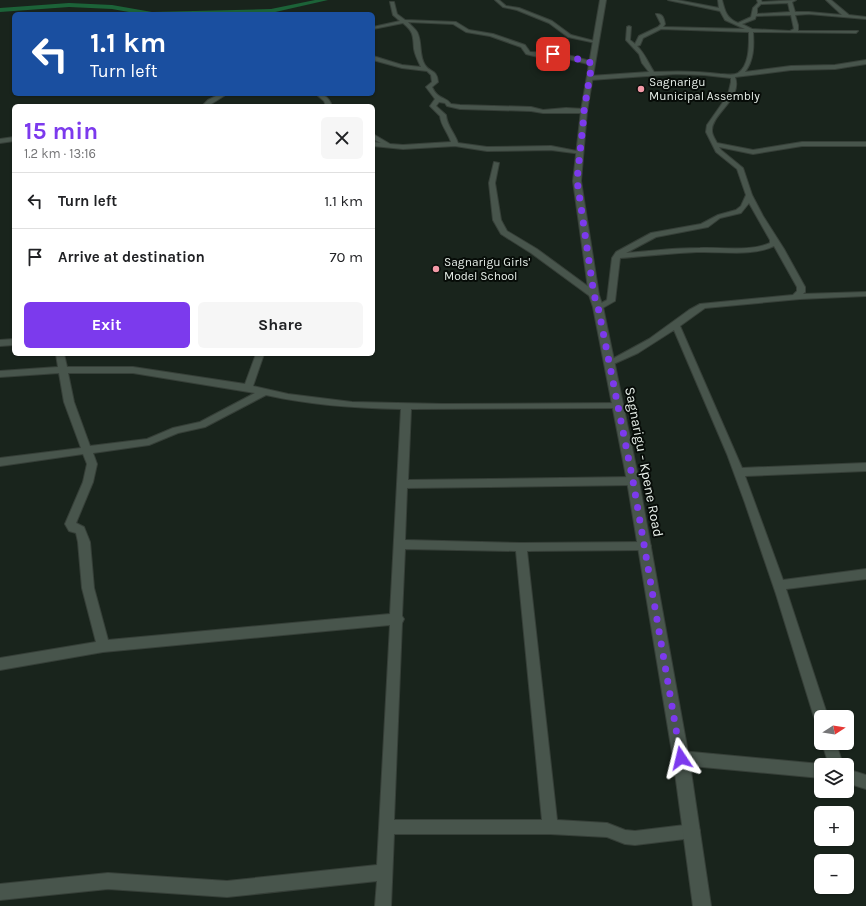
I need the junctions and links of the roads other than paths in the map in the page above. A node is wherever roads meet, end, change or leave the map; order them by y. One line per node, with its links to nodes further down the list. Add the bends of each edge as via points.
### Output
1 (497, 0): 23 (street, via 502,6 548,20 569,36)
2 (603, 0): 23 (street, Sagnarigu - Kpene Road)
3 (670, 0): 9 (street)
4 (720, 0): 9 (street)
5 (828, 0): 13 (street)
6 (791, 1): 7 (street); 10 (street)
7 (760, 2): 12 (street)
8 (392, 3): 15 (street, via 395,15)
9 (722, 10): 16 (street, via 723,16)
10 (792, 14): 12 (street); 13 (street, via 817,13); 21 (street, via 796,30)
11 (658, 15): 19 (street, via 662,24)
12 (753, 17): 16 (street)
13 (848, 17): 14 (street)
14 (866, 18)
15 (403, 21): 18 (street); 27 (street, via 454,24 468,31 491,35 524,46 528,53 560,55); 28 (street, via 416,34 417,50 423,67)
16 (738, 24): 20 (street)
17 (629, 27): 24 (street, via 628,40)
18 (375, 28)
19 (660, 28): 20 (street); 24 (street, via 641,36 638,44)
20 (751, 31): 21 (street); 30 (street, via 749,58)
21 (786, 32): 22 (street)
22 (856, 32)
23 (596, 42): 27 (street, Sagnarigu - Kpene Road)
24 (634, 46): 29 (street)
25 (375, 59): 28 (street)
26 (866, 62): 30 (street)
27 (592, 63): 31 (street, Sagnarigu - Kpene Road)
28 (428, 70): 35 (street, via 434,73 435,82 429,87)
29 (653, 74): 31 (street); 32 (street, via 701,73)
30 (740, 74): 32 (street)
31 (590, 78): 38 (street, Sagnarigu - Kpene Road)
32 (733, 78): 45 (street, via 731,95 710,125 709,132)
33 (220, 96): 36 (street)
34 (322, 96): 37 (street)
35 (437, 100): 38 (street, via 460,107 531,109 548,112); 44 (street, via 433,106 443,115 444,124 452,134)
36 (207, 104)
37 (328, 104)
38 (584, 111): 49 (street, Sagnarigu - Kpene Road)
39 (375, 137): 43 (street)
40 (12, 139): 41 (street)
41 (0, 141)
42 (375, 144): 43 (street)
43 (387, 144): 44 (street, via 403,147)
44 (455, 144): 49 (street, via 487,149 551,148)
45 (715, 144): 47 (street); 50 (street)
46 (866, 144): 48 (street, via 802,144)
47 (743, 150): 48 (street); 50 (street)
48 (753, 152): 52 (street)
49 (580, 153): 57 (street, Sagnarigu - Kpene Road, via 577,180)
50 (721, 154): 52 (street)
51 (496, 163): 57 (street, via 492,183 497,220 504,232)
52 (740, 168): 53 (street)
53 (749, 195): 54 (street); 55 (street, via 740,211 718,216 703,226 654,236)
54 (774, 240): 55 (street, via 773,244 767,247 745,250 698,250); 58 (street, via 801,287 801,292)
55 (617, 256): 59 (street, via 611,301)
56 (866, 294): 58 (street)
57 (594, 295): 59 (street, Sagnarigu - Kpene Road)
58 (795, 298): 60 (street, via 704,306 693,310)
59 (598, 307): 65 (street, Sagnarigu - Kpene Road)
60 (676, 325): 65 (street, via 636,350); 74 (street)
61 (12, 342): 62 (street)
62 (0, 344)
63 (259, 356): 67 (street)
64 (62, 362): 66 (street); 67 (street); 71 (street, via 69,402)
65 (609, 362): 69 (street, Sagnarigu - Kpene Road)
66 (0, 374)
67 (248, 388): 68 (street)
68 (264, 392): 70 (street, via 331,404); 71 (street, via 202,425 176,430 149,442)
69 (619, 405): 70 (street); 75 (street, Sagnarigu - Kpene Road)
70 (406, 406): 76 (street)
71 (87, 451): 72 (street); 83 (street, via 92,464 91,470 70,524 80,530 84,542 88,588)
72 (0, 462)
73 (866, 467): 74 (street)
74 (739, 472): 81 (street)
75 (633, 481): 76 (street); 78 (street, Sagnarigu - Kpene Road)
76 (403, 484): 77 (street)
77 (400, 544): 79 (street); 82 (street)
78 (645, 546): 79 (street); 86 (street, Sagnarigu - Kpene Road)
79 (521, 547): 91 (street)
80 (866, 574): 81 (street)
81 (780, 585): 85 (street)
82 (398, 619): 83 (street); 90 (street)
83 (103, 646): 84 (street)
84 (0, 664)
85 (819, 710)
86 (681, 758): 87 (street); 92 (street, Sagnarigu - Kpene Road)
87 (814, 770)
88 (854, 778): 89 (street)
89 (866, 782)
90 (387, 827): 91 (street); 93 (street)
91 (550, 827): 92 (street, via 607,830 635,838)
92 (693, 831): 96 (street, Sagnarigu - Kpene Road)
93 (385, 872): 94 (street, via 227,888 108,881); 95 (street)
94 (0, 892)
95 (383, 906)
96 (702, 906)

